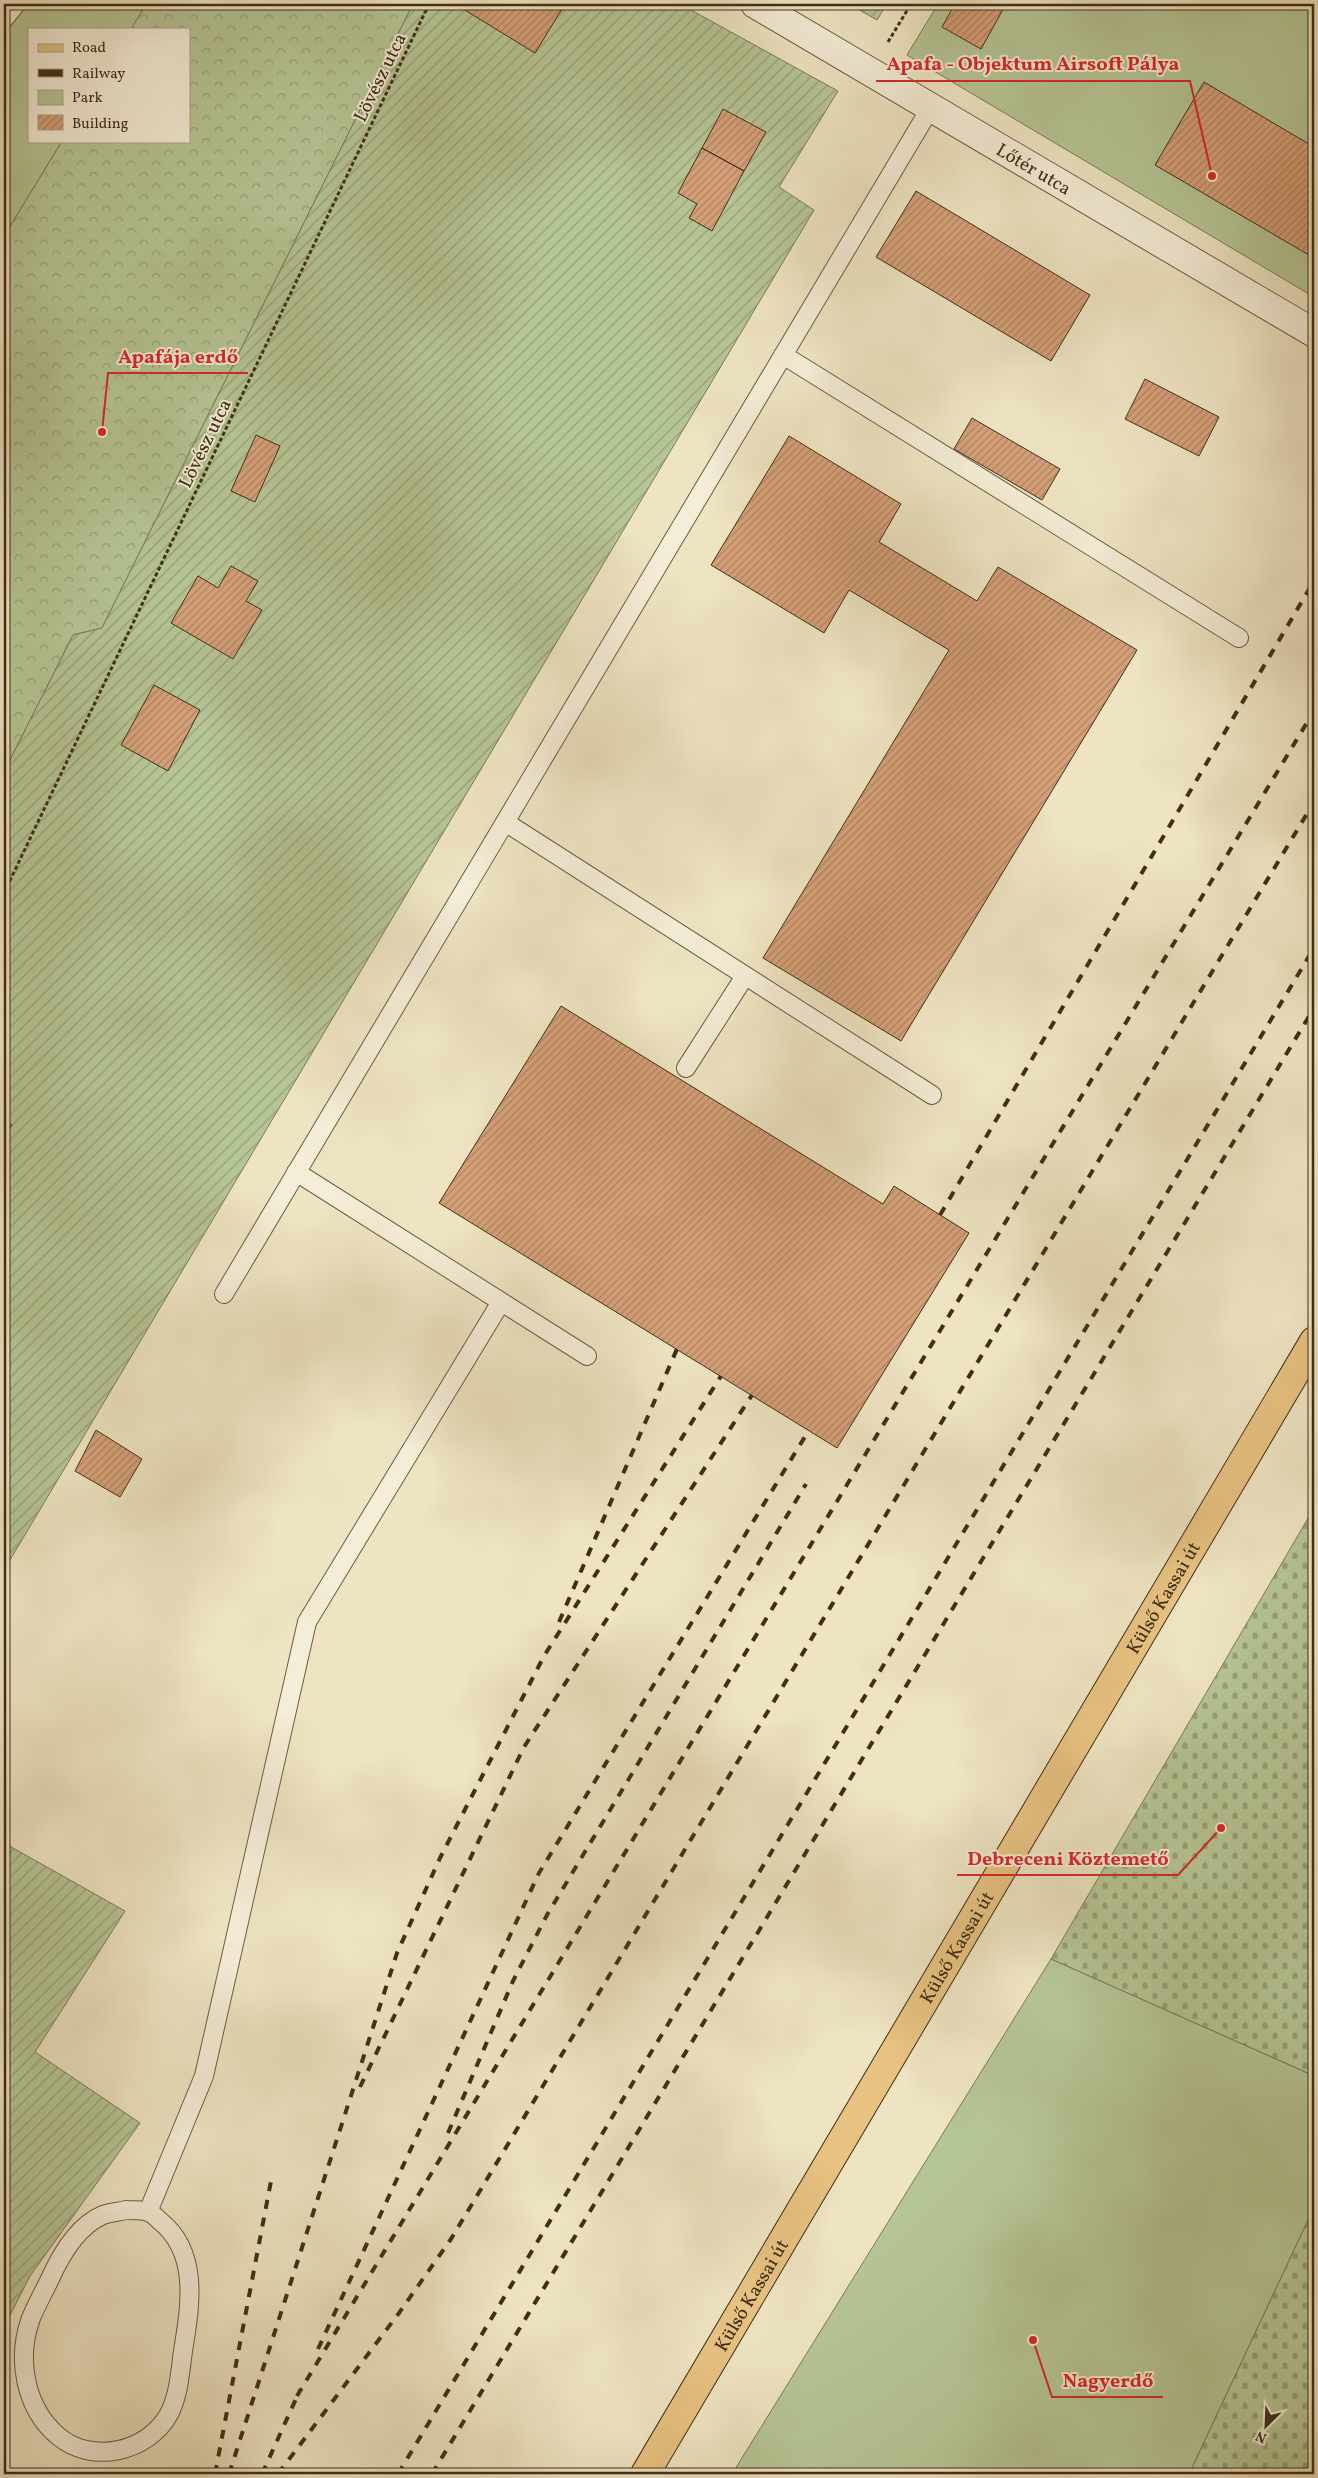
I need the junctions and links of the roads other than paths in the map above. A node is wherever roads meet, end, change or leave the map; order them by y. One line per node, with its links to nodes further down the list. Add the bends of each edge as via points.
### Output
1 (16, 4): 3 (lane)
2 (755, 4): 4 (street, Lőtér utca)
3 (4, 19)
4 (931, 107): 5 (street, Lőtér utca); 6 (lane)
5 (1314, 333)
6 (783, 355): 7 (lane); 8 (lane)
7 (1239, 638)
8 (505, 822): 9 (lane); 12 (lane)
9 (745, 976): 10 (lane); 11 (lane)
10 (686, 1068)
11 (932, 1095)
12 (296, 1172): 13 (lane); 14 (lane)
13 (224, 1294)
14 (502, 1302): 16 (lane); 17 (lane, via 307,1622 204,2076)
15 (1314, 1341): 18 (main road, Külső Kassai út)
16 (587, 1356)
17 (148, 2212): 17 (lane, via 173,2232 187,2262 191,2298 177,2392 169,2414 143,2441 125,2450 97,2452 80,2448 62,2440 44,2424 28,2392 24,2355 30,2320 57,2262 76,2235 103,2215 126,2210)
18 (645, 2474)

